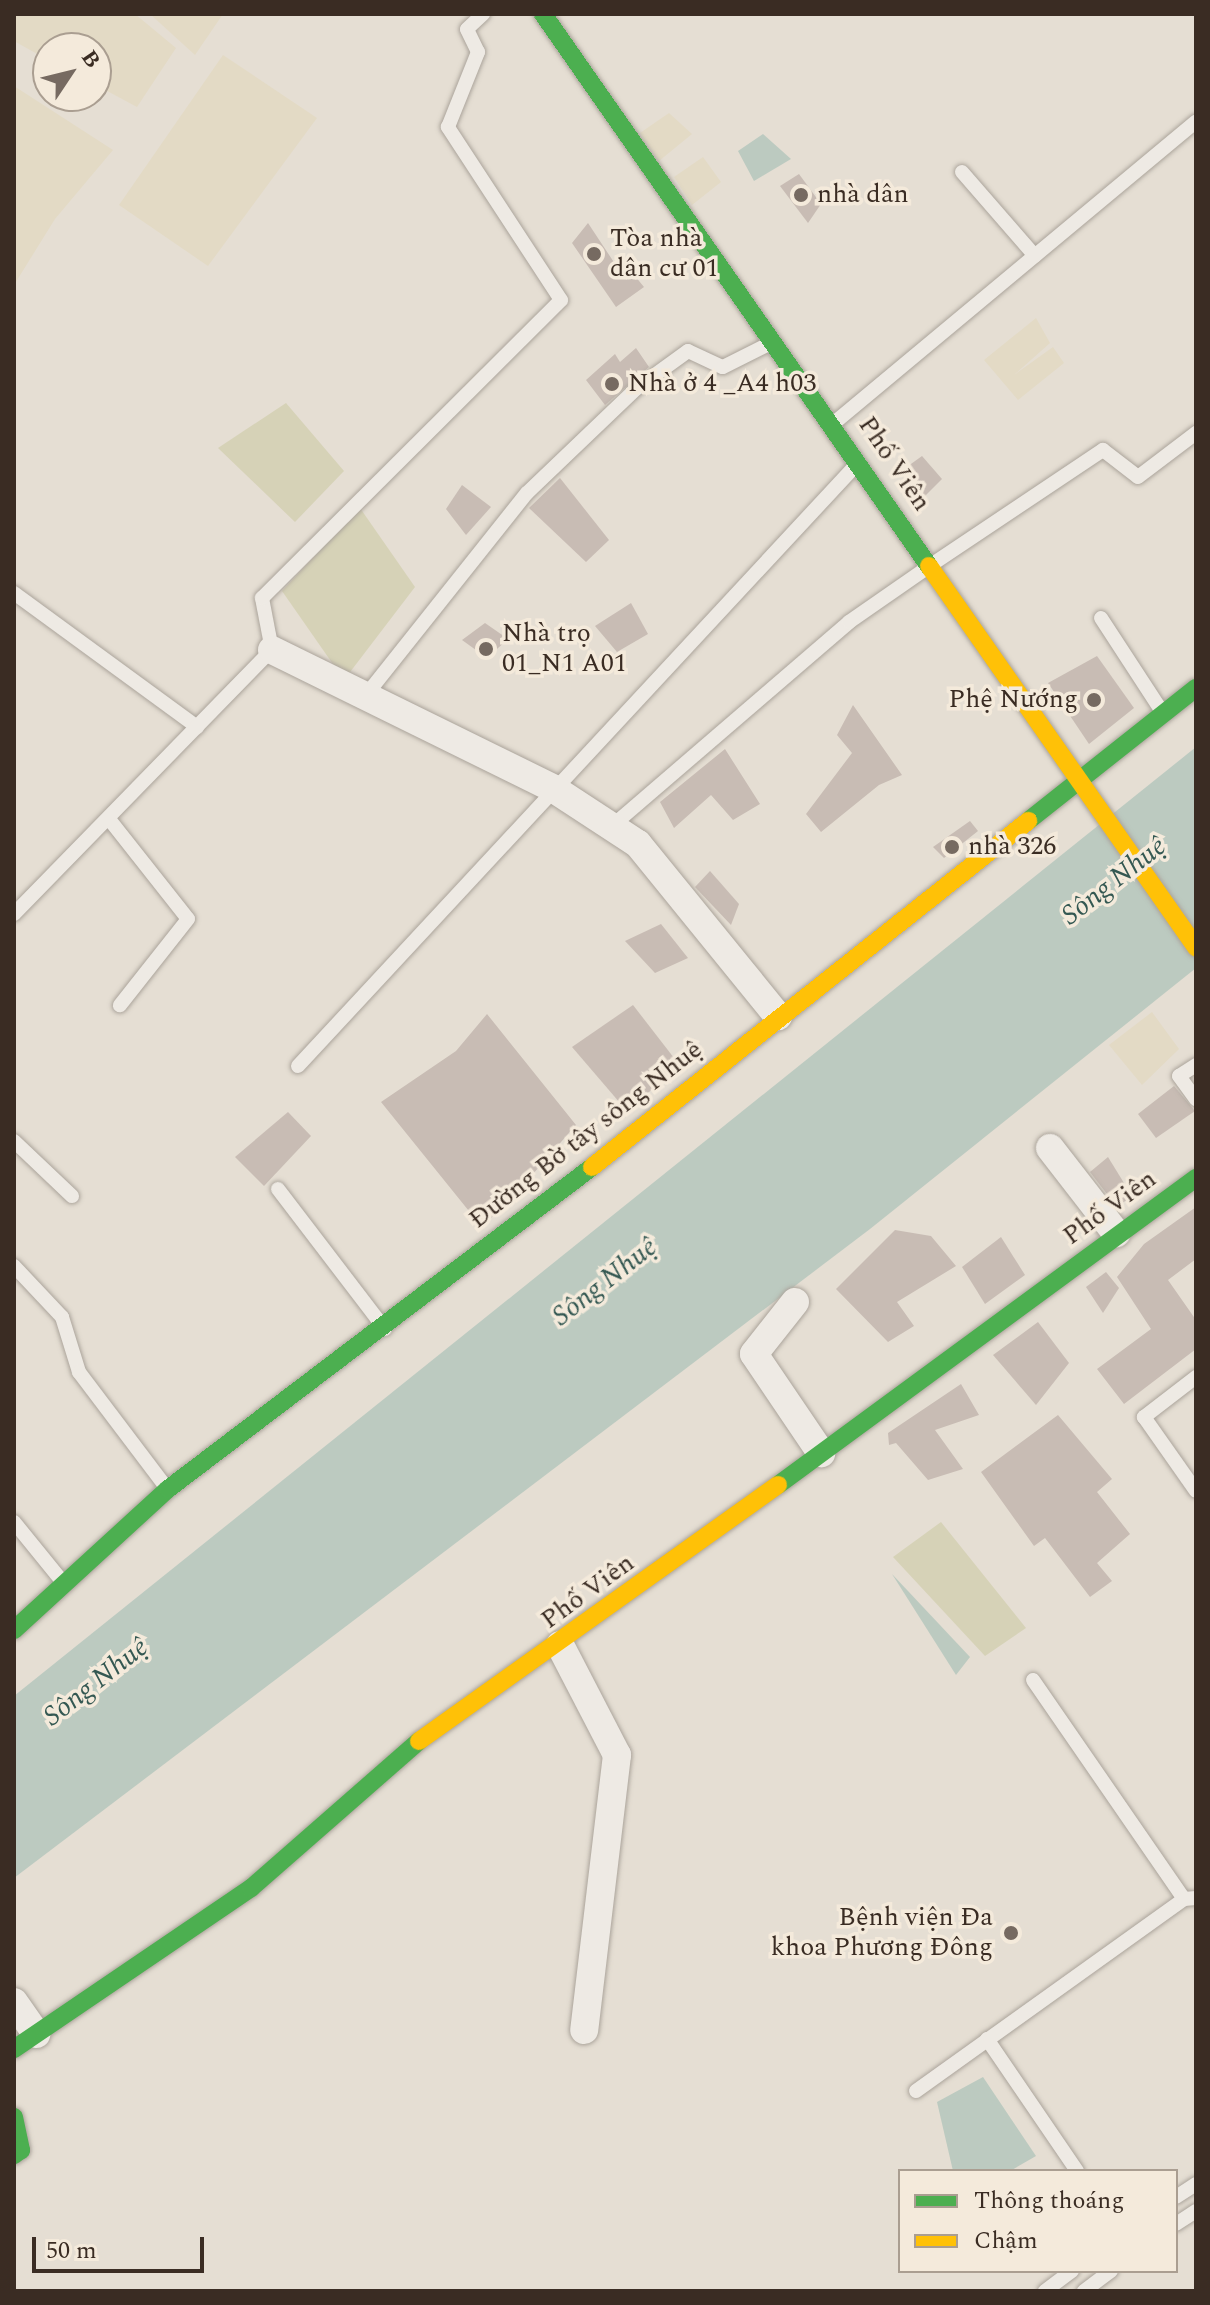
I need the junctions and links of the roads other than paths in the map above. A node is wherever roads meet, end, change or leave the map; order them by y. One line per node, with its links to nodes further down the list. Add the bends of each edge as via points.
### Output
1 (483, 14): 13 (lane, via 467,29 478,52 448,127 561,300 262,598)
2 (543, 14): 6 (street, Phố Viên)
3 (1196, 121): 5 (lane)
4 (962, 172): 5 (lane)
5 (1035, 256): 7 (lane)
6 (776, 341): 7 (street, Phố Viên); 15 (lane, via 723,367 688,351 637,388 527,493)
7 (834, 423): 9 (street, Phố Viên)
8 (1196, 433): 10 (lane, via 1138,477 1103,450)
9 (860, 461): 10 (street, Phố Viên); 19 (lane)
10 (931, 565): 18 (street, Phố Viên); 21 (lane, via 849,622)
11 (14, 593): 17 (lane)
12 (1101, 618): 16 (lane)
13 (272, 650): 15 (street); 17 (lane)
14 (1196, 688): 16 (street, Đường Bờ tây sông Nhuệ)
15 (363, 699): 19 (street)
16 (1164, 713): 18 (street, Đường Bờ tây sông Nhuệ)
17 (197, 727): 20 (lane)
18 (1078, 780): 23 (street, Phố Viên); 25 (street, Đường Bờ tây sông Nhuệ)
19 (554, 789): 21 (street); 27 (lane)
20 (109, 819): 22 (lane); 24 (lane, via 188,919)
21 (611, 827): 25 (street, via 638,844)
22 (14, 914)
23 (1196, 948)
24 (120, 1005)
25 (778, 1016): 37 (street, Đường Bờ tây sông Nhuệ)
26 (1196, 1065): 28 (lane, via 1179,1076)
27 (298, 1066)
28 (1196, 1099)
29 (14, 1141): 33 (lane)
30 (1050, 1148): 34 (street)
31 (1196, 1178): 34 (street, Phố Viên)
32 (278, 1189): 37 (lane)
33 (72, 1196)
34 (1116, 1233): 39 (street, Phố Viên)
35 (14, 1266): 40 (lane, via 62,1317 79,1372)
36 (795, 1302): 39 (street, via 754,1354)
37 (386, 1330): 40 (street, Đường Bờ tây sông Nhuệ)
38 (1196, 1377): 41 (lane, via 1144,1417)
39 (821, 1453): 45 (street, Phố Viên)
40 (168, 1489): 43 (street, Đường Bờ tây sông Nhuệ)
41 (1196, 1491)
42 (14, 1522): 43 (lane)
43 (68, 1588): 44 (street, Đường Bờ tây sông Nhuệ)
44 (14, 1630)
45 (560, 1645): 49 (street, via 617,1755); 51 (street, Phố Viên, via 395,1757 251,1888)
46 (1033, 1680): 47 (lane)
47 (1190, 1899): 50 (lane)
48 (14, 2002): 51 (street)
49 (584, 2030)
50 (987, 2039): 52 (lane); 55 (lane)
51 (25, 2041)
52 (916, 2091)
53 (14, 2117): 54 (street, via 21,2150)
54 (14, 2155)
55 (1076, 2169)
56 (1196, 2184): 57 (lane)
57 (1178, 2196)
58 (1196, 2211): 59 (lane)
59 (1178, 2223)
60 (1069, 2273): 62 (lane)
61 (1108, 2273): 63 (lane)
62 (1045, 2291)
63 (1084, 2291)

